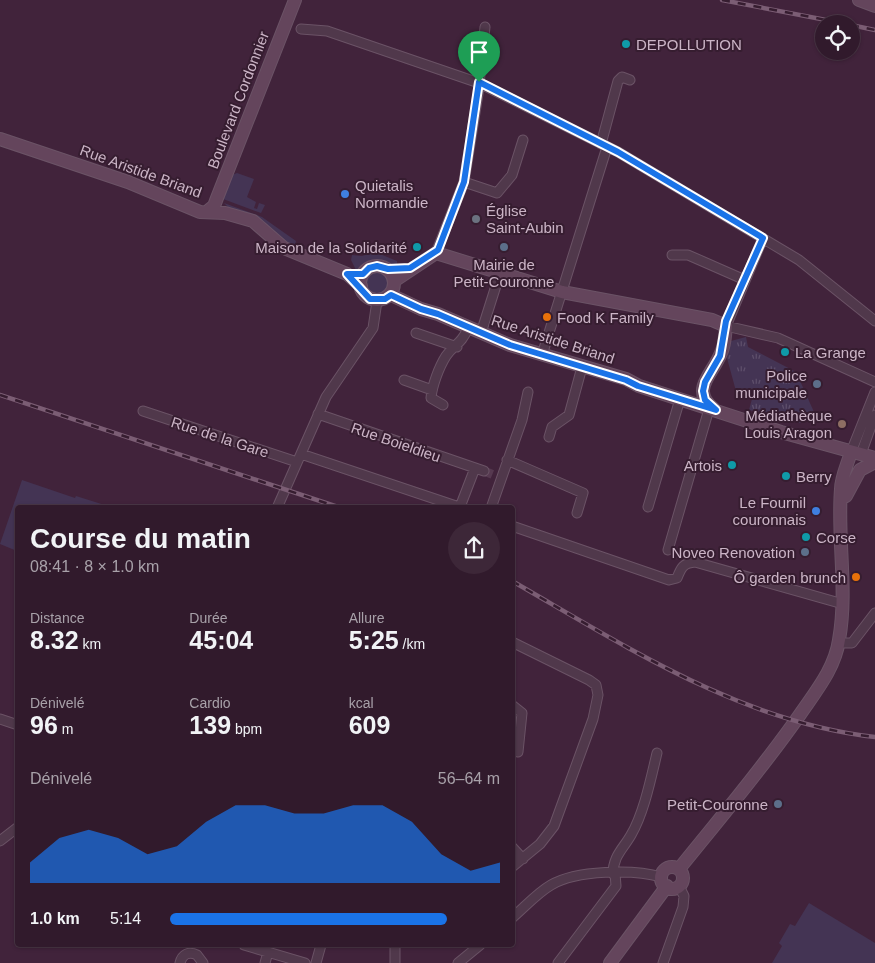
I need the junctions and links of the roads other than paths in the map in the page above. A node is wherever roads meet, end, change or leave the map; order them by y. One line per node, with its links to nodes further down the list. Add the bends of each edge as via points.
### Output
1 (295, 0): 12 (main road, Boulevard Cordonnier, via 214,206)
2 (858, 0): 3 (main road)
3 (875, 6)
4 (485, 28): 7 (street)
5 (301, 30): 7 (street, via 327,31)
6 (630, 80): 10 (street, via 622,77 618,81)
7 (479, 82): 10 (street); 11 (street)
8 (0, 139): 12 (main road, Rue Aristide Briand, via 128,182 200,212)
9 (524, 140): 11 (street, via 512,176 497,193)
10 (604, 146): 13 (street); 22 (street)
11 (464, 182): 14 (street)
12 (209, 210): 19 (main road, Rue Aristide Briand, via 253,220 284,248)
13 (763, 238): 20 (street); 25 (street, via 799,260)
14 (436, 253): 16 (main road); 18 (main road)
15 (672, 255): 20 (street, via 688,255)
16 (410, 268): 17 (main road); 21 (main road)
17 (388, 269): 19 (main road, via 369,268); 21 (main road)
18 (500, 273): 22 (main road); 29 (street)
19 (362, 280): 24 (main road, via 365,295)
20 (745, 280): 26 (street)
21 (394, 281): 23 (main road)
22 (562, 292): 26 (main road, via 712,320); 31 (street)
23 (391, 295): 24 (main road); 27 (main road, Rue Aristide Briand)
24 (377, 301): 43 (street, via 373,328 336,380)
25 (875, 321)
26 (726, 326): 34 (street, via 778,338); 38 (main road, via 722,350 705,382)
27 (468, 328): 29 (main road, Rue Aristide Briand); 30 (street)
28 (416, 333): 30 (street)
29 (480, 333): 31 (main road, Rue Aristide Briand)
30 (457, 347): 35 (street, via 446,356)
31 (542, 355): 32 (main road, Rue Aristide Briand)
32 (582, 367): 39 (main road, Rue Aristide Briand); 45 (street, via 569,415 552,427)
33 (404, 380): 35 (street)
34 (875, 382)
35 (432, 390): 40 (street, via 431,398)
36 (528, 392): 49 (street, via 522,420)
37 (875, 392): 46 (street)
38 (704, 396): 39 (main road); 41 (main road)
39 (680, 399): 41 (main road, Rue Aristide Briand); 58 (street)
40 (443, 405)
41 (713, 409): 46 (main road, Rue Aristide Briand); 61 (street)
42 (142, 411): 47 (street, Rue de la Gare)
43 (318, 414): 47 (street); 51 (street, Rue Boieldieu)
44 (875, 415): 46 (street)
45 (549, 437)
46 (856, 453): 48 (main road, Rue Aristide Briand); 53 (main road, via 841,489)
47 (299, 458): 54 (street); 55 (street, Rue de la Gare)
48 (875, 458)
49 (507, 460): 57 (street, via 497,476); 59 (street, via 583,493)
50 (875, 462): 53 (main road, via 860,470)
51 (475, 468): 52 (street, Rue Boieldieu); 56 (street)
52 (484, 471)
53 (844, 497): 62 (main road, via 840,523)
54 (278, 505)
55 (454, 505)
56 (462, 505)
57 (492, 505)
58 (648, 507)
59 (577, 513)
60 (515, 527): 62 (street, via 669,580 677,578 687,562 695,562)
61 (668, 550)
62 (843, 604): 65 (main road)
63 (875, 612): 65 (street, via 852,643)
64 (515, 643): 74 (street, via 589,680 596,685 598,695 593,719 554,826)
65 (839, 643): 76 (main road, via 830,669 782,740)
66 (515, 707): 69 (street, via 522,713)
67 (0, 719): 68 (street)
68 (15, 724)
69 (518, 752)
70 (657, 753): 77 (street, via 631,835 613,864)
71 (15, 829): 72 (street)
72 (0, 841)
73 (515, 850): 74 (street)
74 (523, 859): 75 (street)
75 (515, 865)
76 (679, 869): 78 (main road, via 683,879); 78 (main road, via 666,869)
77 (614, 873): 78 (street, via 648,873); 79 (street, via 574,875 550,885); 94 (street, via 616,886)
78 (669, 883): 95 (main road); 96 (street, via 684,896 683,908)
79 (515, 915)
80 (183, 947): 86 (street)
81 (251, 947): 85 (street)
82 (320, 947): 91 (street)
83 (396, 947): 92 (street)
84 (478, 947): 93 (street)
85 (268, 952): 89 (street); 90 (street)
86 (186, 954): 87 (street); 88 (street, via 198,955)
87 (180, 963)
88 (202, 963)
89 (265, 963)
90 (305, 963)
91 (316, 963)
92 (395, 963)
93 (458, 963)
94 (558, 963)
95 (610, 963)
96 (663, 963)

